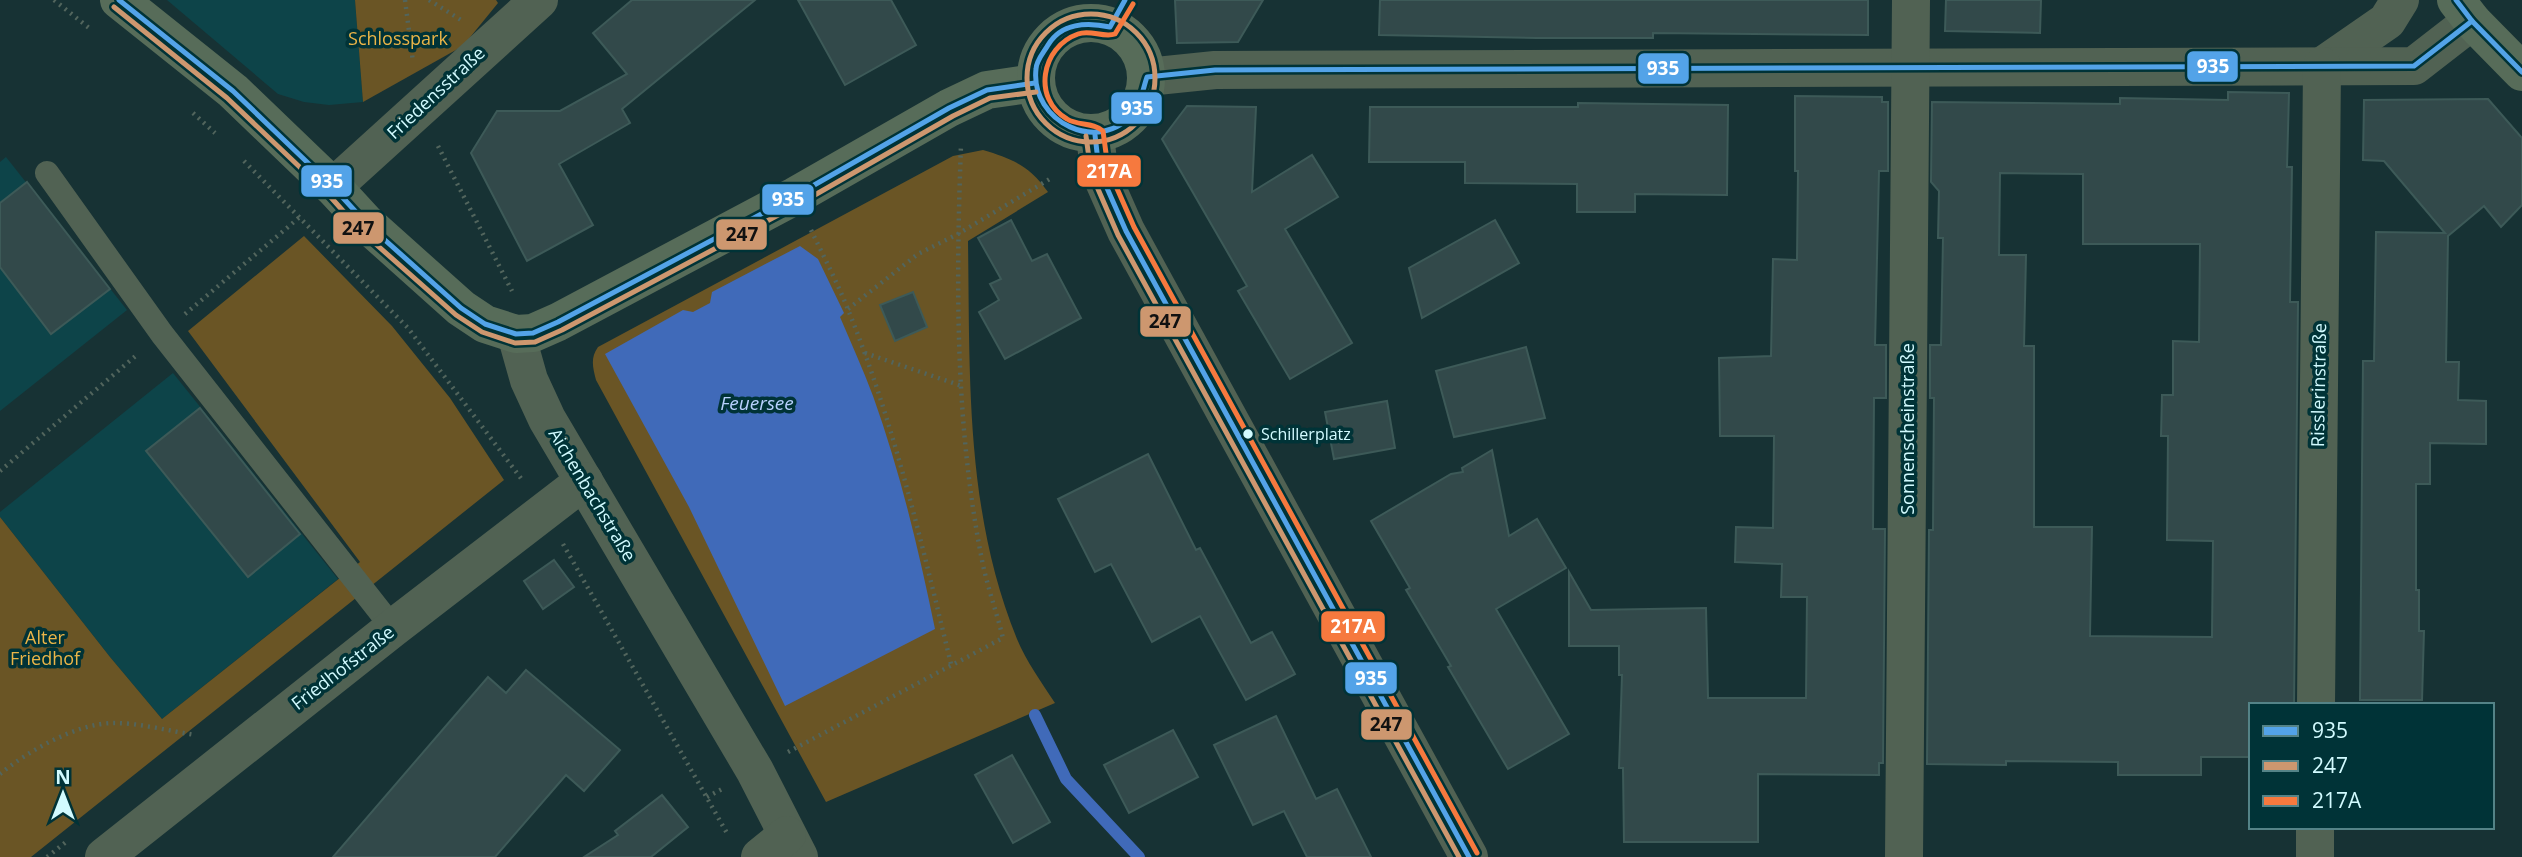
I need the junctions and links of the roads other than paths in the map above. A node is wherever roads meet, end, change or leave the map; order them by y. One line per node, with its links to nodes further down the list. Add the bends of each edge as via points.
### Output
1 (118, 0): 14 (main road, via 233,91)
2 (539, 0): 14 (street, Friedensstraße)
3 (1911, 0): 8 (street, Sonnenscheinstraße)
4 (2400, 0): 7 (street, via 2388,21)
5 (2464, 10): 7 (street, via 2414,66); 9 (main road)
6 (1118, 13): 10 (main road, via 1125,34 1144,60); 11 (main road, via 1057,34 1044,47)
7 (2322, 66): 8 (street); 18 (street, Risslerinstraße)
8 (1911, 69): 10 (street, via 1215,69); 23 (street, Sonnenscheinstraße)
9 (2522, 72)
10 (1147, 77): 12 (main road, via 1138,108 1128,120)
11 (1035, 83): 12 (main road, via 1050,116 1064,127); 15 (main road, via 987,90 949,108 795,196)
12 (1095, 135): 22 (street, via 1099,170 1126,231)
13 (47, 173): 17 (lane, via 162,334)
14 (333, 187): 15 (main road, via 367,224 461,308 485,324)
15 (525, 334): 16 (street, Aichenbachstraße, via 529,380)
16 (584, 481): 17 (street, Friedhofstraße); 20 (street, Aichenbachstraße, via 755,771)
17 (393, 628): 21 (street, Friedhofstraße)
18 (2316, 703)
19 (2315, 829): 24 (street)
20 (782, 850)
21 (104, 857)
22 (1469, 857)
23 (1904, 857)
24 (2315, 857)

